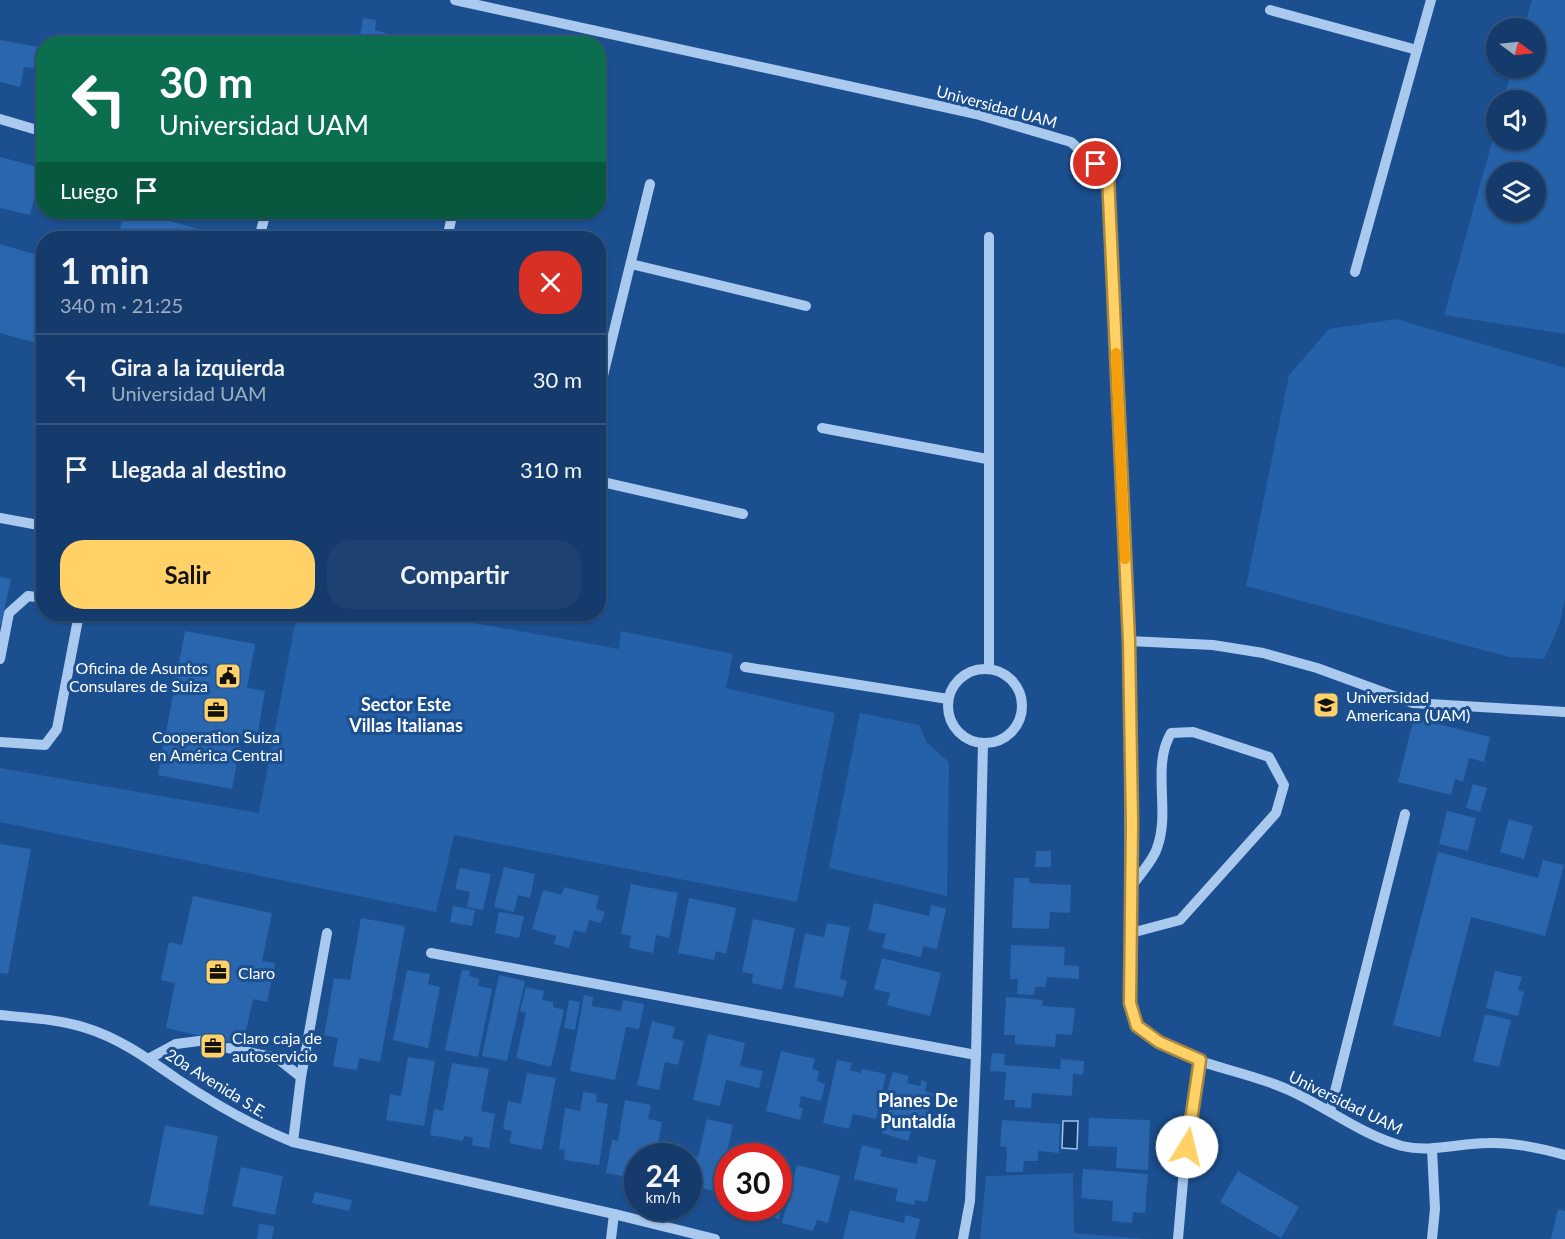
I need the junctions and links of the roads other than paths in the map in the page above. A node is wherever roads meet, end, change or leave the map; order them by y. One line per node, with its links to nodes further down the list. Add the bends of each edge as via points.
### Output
1 (454, 0): 21 (street, Universidad UAM, via 976,114 1071,142 1108,175)
2 (1431, 0): 4 (street)
3 (1270, 10): 4 (street)
4 (1417, 50): 10 (street)
5 (0, 119): 6 (street)
6 (36, 130)
7 (650, 184): 9 (street)
8 (989, 237): 14 (street)
9 (631, 264): 11 (street); 12 (street)
10 (1355, 272)
11 (807, 306)
12 (606, 344)
13 (822, 428): 14 (street)
14 (987, 459): 24 (street)
15 (606, 483): 16 (street)
16 (743, 514)
17 (0, 518): 18 (street)
18 (36, 525)
19 (36, 597): 22 (street, via 28,596 9,614)
20 (78, 621): 27 (street, via 57,729 45,745)
21 (1129, 641): 26 (street, via 1213,645 1263,653 1413,703); 30 (street, Universidad UAM)
22 (0, 659)
23 (745, 667): 25 (street)
24 (989, 668): 25 (street, via 970,671 956,682); 28 (street, via 1012,679 1023,702 1022,715 1008,736)
25 (948, 699): 28 (street, via 948,712 960,734)
26 (1565, 712)
27 (0, 742)
28 (984, 743): 37 (street)
29 (1405, 814): 41 (street)
30 (1131, 887): 32 (street, Universidad UAM); 32 (street, via 1157,848 1162,814 1162,747 1171,733 1193,732 1269,757 1284,785 1276,813 1180,920)
31 (327, 933): 40 (street)
32 (1131, 933): 39 (street, Universidad UAM, via 1130,1003 1137,1026 1159,1042)
33 (431, 953): 37 (street)
34 (0, 1015): 38 (street, 20a Avenida S.E., via 87,1028)
35 (199, 1041): 38 (street, via 176,1044)
36 (228, 1048): 40 (street, via 277,1058)
37 (976, 1055): 48 (street, via 970,1201)
38 (150, 1058): 42 (street, 20a Avenida S.E., via 258,1129)
39 (1200, 1060): 41 (street, Universidad UAM, via 1289,1090); 49 (street)
40 (301, 1077): 42 (street)
41 (1330, 1111): 43 (street, Universidad UAM, via 1386,1140)
42 (293, 1142): 45 (street, 20a Avenida S.E.)
43 (1432, 1149): 44 (street, Universidad UAM, via 1488,1143 1535,1147); 50 (street)
44 (1565, 1155)
45 (614, 1214): 46 (street); 47 (street, 20a Avenida S.E.)
46 (611, 1239)
47 (715, 1239)
48 (963, 1239)
49 (1178, 1239)
50 (1432, 1239)

